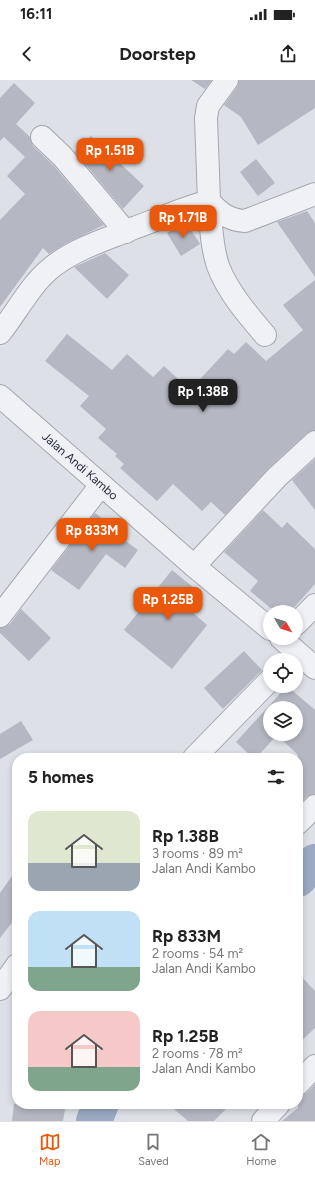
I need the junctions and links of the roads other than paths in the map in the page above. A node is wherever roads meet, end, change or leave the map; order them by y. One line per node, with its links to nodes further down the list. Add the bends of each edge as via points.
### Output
1 (227, 80): 4 (street, via 208,106 206,118)
2 (42, 137): 5 (street, via 62,156)
3 (315, 194): 4 (street, via 245,221 235,221 219,213)
4 (208, 202): 5 (street, via 188,207); 7 (street, via 218,266 245,312)
5 (126, 232): 6 (street, via 91,244 50,269)
6 (0, 333)
7 (265, 335)
8 (0, 396): 10 (street, Jalan Andi Kambo)
9 (315, 442): 11 (street, via 277,477)
10 (101, 485): 11 (street, Jalan Andi Kambo); 13 (street)
11 (194, 566): 15 (street, Jalan Andi Kambo)
12 (315, 605): 14 (street)
13 (0, 616)
14 (303, 617)
15 (263, 623)
16 (303, 661): 17 (street)
17 (315, 668)
18 (263, 687): 19 (street)
19 (199, 753)
20 (315, 806): 21 (street)
21 (303, 817)
22 (12, 972): 23 (street)
23 (0, 989)
24 (315, 1066): 25 (street)
25 (303, 1079)
26 (274, 1109): 27 (street)
27 (263, 1121)

